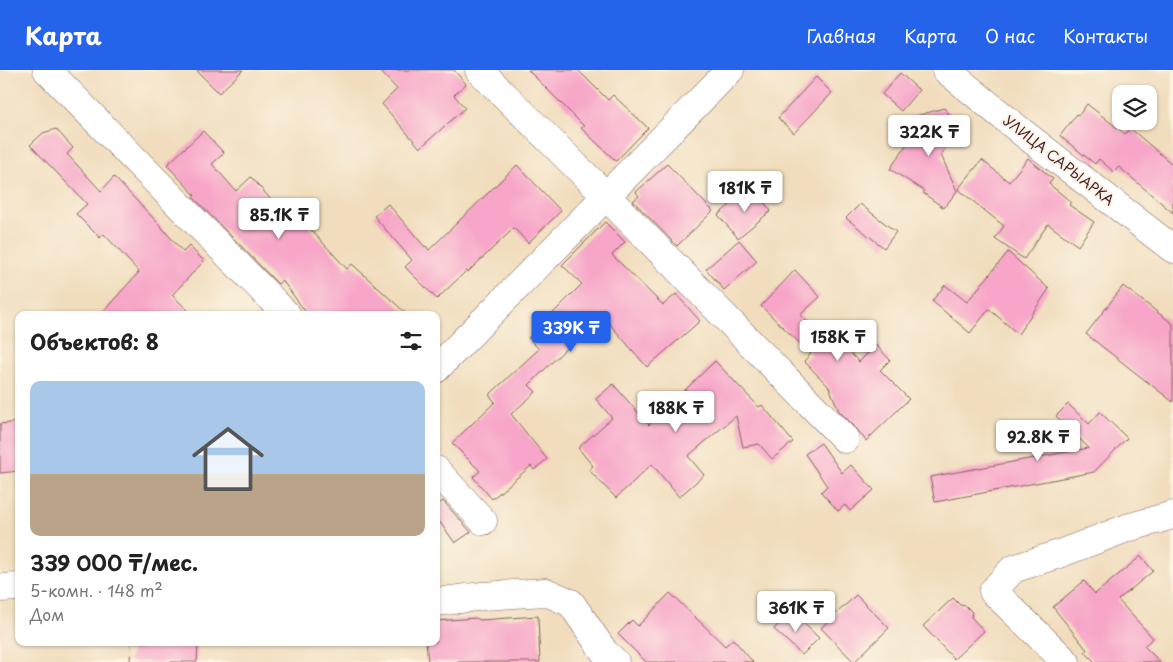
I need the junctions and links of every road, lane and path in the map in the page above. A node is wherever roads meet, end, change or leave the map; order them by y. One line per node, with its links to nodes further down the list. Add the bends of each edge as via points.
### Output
1 (47, 70): 7 (street)
2 (480, 70): 5 (street)
3 (730, 70): 5 (street)
4 (946, 70): 6 (street, УЛИЦА САРЫАРКА)
5 (607, 197): 8 (street); 9 (street)
6 (1173, 249)
7 (283, 311)
8 (440, 366)
9 (845, 439)
10 (440, 474): 12 (street)
11 (1173, 515): 17 (street, via 1127,528 1013,570 993,591)
12 (483, 521)
13 (15, 587): 14 (street)
14 (0, 588)
15 (440, 601): 16 (street, via 546,592 570,603)
16 (613, 661)
17 (1066, 662)

